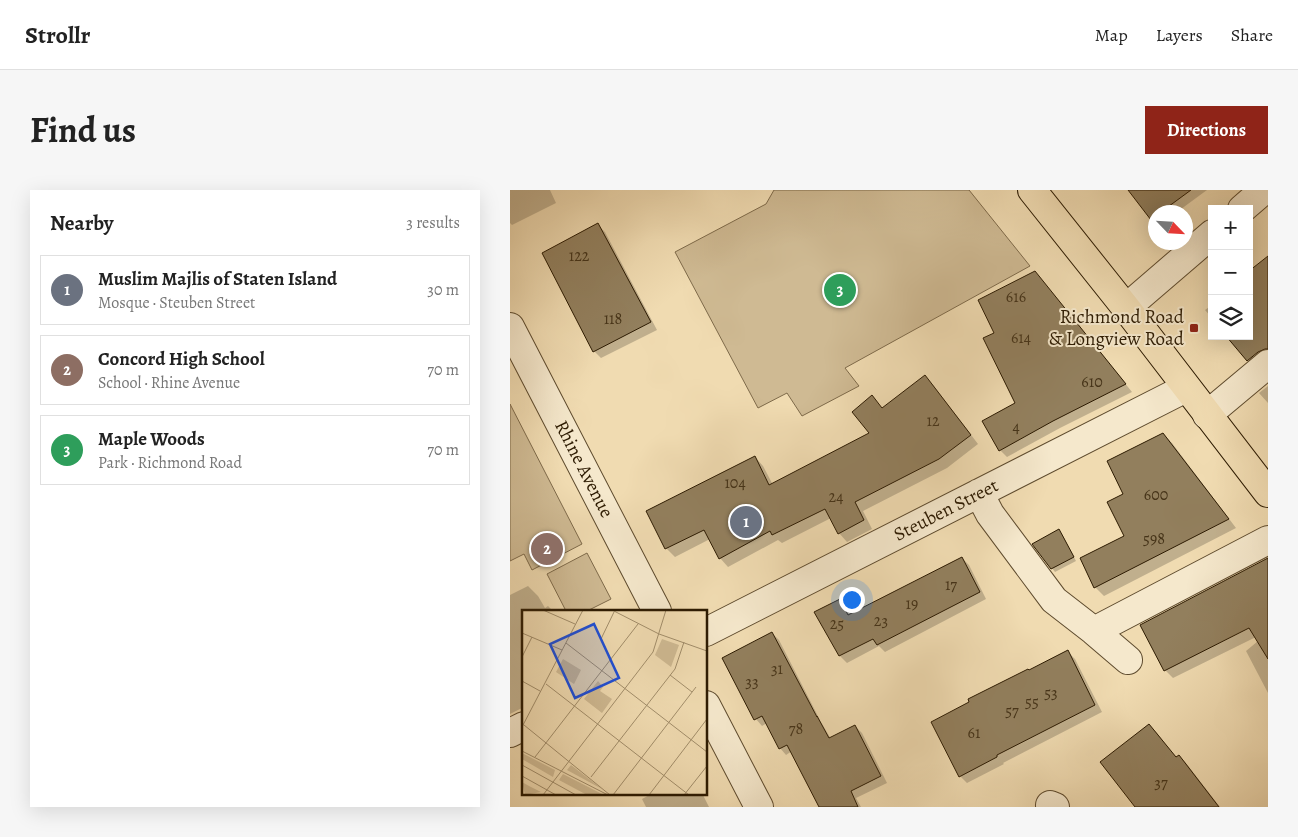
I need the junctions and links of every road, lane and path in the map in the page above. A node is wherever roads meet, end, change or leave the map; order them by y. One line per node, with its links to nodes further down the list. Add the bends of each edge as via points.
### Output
1 (1032, 190): 5 (main road)
2 (1264, 190): 3 (street)
3 (1247, 205)
4 (1208, 237): 5 (street)
5 (1126, 308): 8 (main road)
6 (510, 327): 13 (street, Rhine Avenue)
7 (1268, 364): 9 (street)
8 (1186, 388): 9 (main road); 10 (street, Steuben Street)
9 (1207, 414): 11 (main road)
10 (979, 493): 14 (street, Steuben Street); 15 (street, via 990,514 1054,600)
11 (1268, 494)
12 (1268, 540): 15 (street)
13 (656, 610)
14 (708, 631)
15 (1094, 631): 16 (street)
16 (1128, 660)
17 (708, 709): 20 (street)
18 (522, 727): 19 (street)
19 (510, 733)
20 (759, 807)

